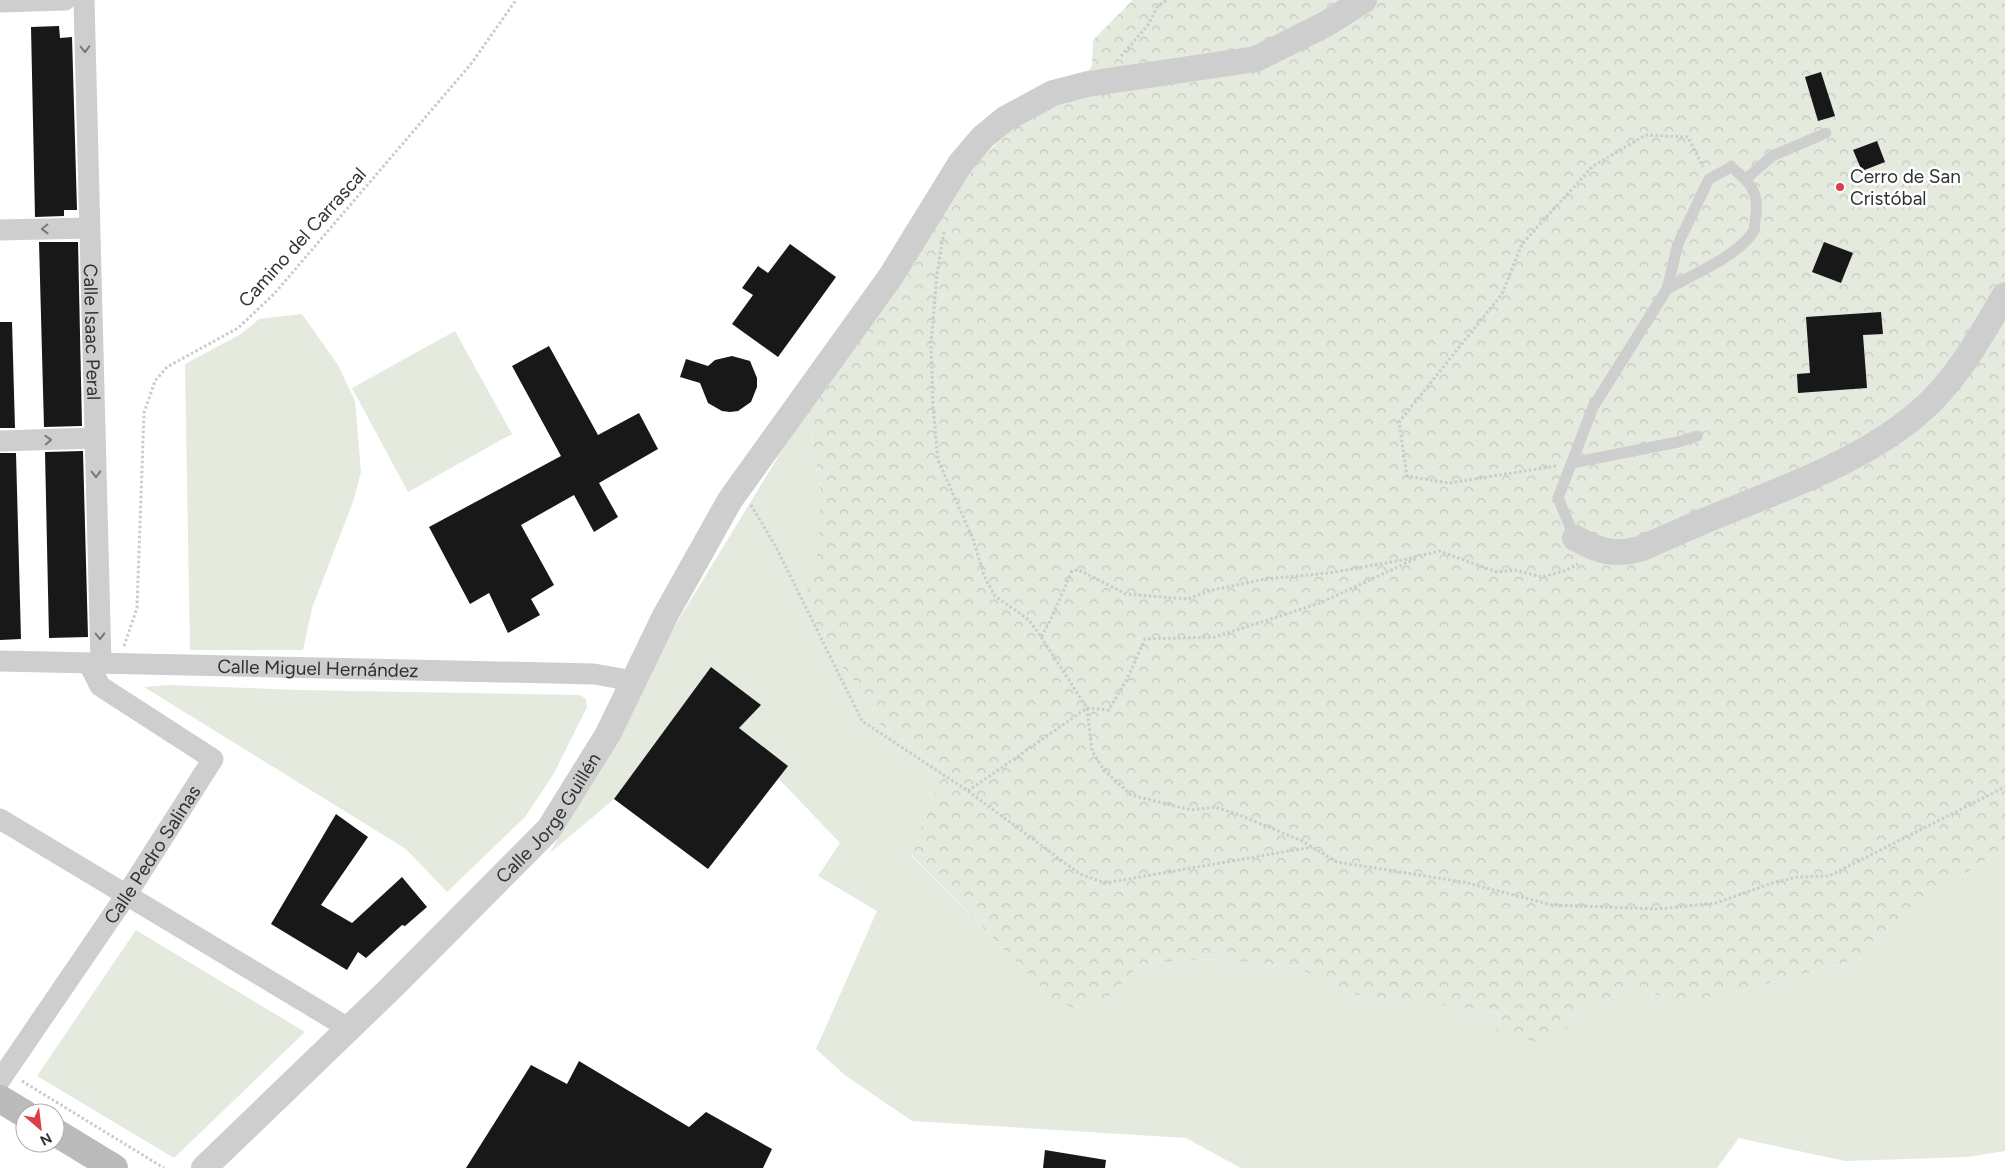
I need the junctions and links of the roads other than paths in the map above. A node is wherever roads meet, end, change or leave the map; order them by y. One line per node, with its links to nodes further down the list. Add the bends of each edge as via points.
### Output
1 (65, 0): 4 (street)
2 (84, 0): 7 (street, Calle Isaac Peral, one-way to 7)
3 (1364, 0): 18 (street, Calle Jorge Guillén, via 1326,24 1256,59 1088,84 1053,94 1006,119 983,137 960,164 891,276 740,486 665,616)
4 (0, 2)
5 (1826, 133): 6 (lane, via 1772,156)
6 (1746, 179): 9 (lane, via 1755,191 1758,203 1753,232 1734,251); 9 (lane, via 1730,167 1709,179 1678,244)
7 (89, 228): 8 (street, one-way to 8); 12 (street, Calle Isaac Peral)
8 (0, 230)
9 (1667, 289): 14 (lane, via 1593,407)
10 (2005, 295): 15 (street, via 1964,362 1938,394 1883,438 1794,484 1640,549 1604,552)
11 (1697, 436): 14 (lane)
12 (95, 438): 13 (street, one-way to 12); 17 (street, Calle Isaac Peral, one-way to 17)
13 (0, 441)
14 (1572, 463): 15 (lane, via 1558,498)
15 (1575, 538)
16 (0, 661): 17 (street, Calle Miguel Hernández)
17 (102, 665): 18 (street, Calle Miguel Hernández, via 594,674); 20 (street, Calle Pedro Salinas, via 100,686 213,759)
18 (632, 684): 21 (street, Calle Jorge Guillén, via 608,734 549,829)
19 (0, 819): 20 (street)
20 (127, 894): 21 (street); 22 (street, Calle Pedro Salinas)
21 (348, 1028): 26 (street, Calle Jorge Guillén)
22 (4, 1085): 23 (main road)
23 (17, 1103)
24 (65, 1138): 25 (main road)
25 (114, 1168)
26 (204, 1168)

